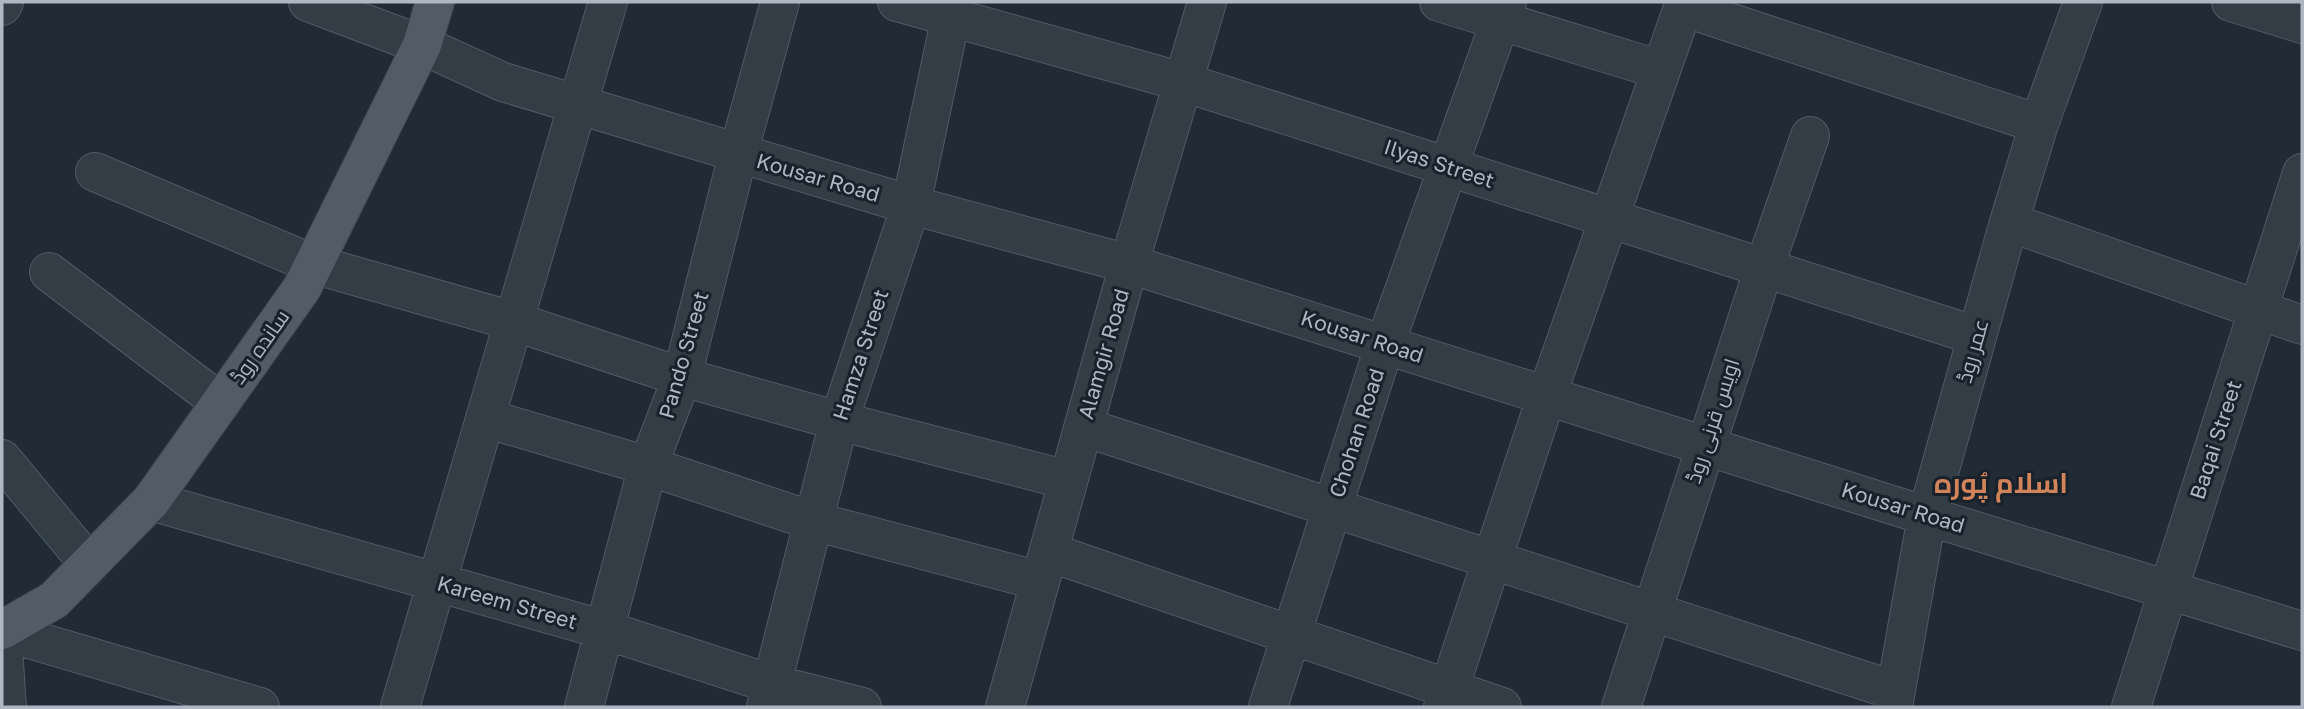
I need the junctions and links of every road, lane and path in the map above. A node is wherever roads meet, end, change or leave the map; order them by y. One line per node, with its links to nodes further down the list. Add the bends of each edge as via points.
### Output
1 (308, 2): 14 (street, Kousar Road)
2 (435, 2): 14 (main road, ساندہ روڈ)
3 (608, 2): 17 (street)
4 (780, 2): 20 (street, Pando Street)
5 (897, 2): 11 (street, Ilyas Street)
6 (1207, 2): 16 (street, Alamgir Road)
7 (1439, 2): 12 (street)
8 (2083, 2): 18 (street, عمر روڈ)
9 (2231, 2): 13 (street)
10 (1684, 5): 15 (street); 18 (street)
11 (952, 10): 16 (street, Ilyas Street); 24 (street, Hamza Street)
12 (1504, 11): 15 (street); 21 (street, Chohan Road)
13 (2302, 24)
14 (422, 45): 17 (street, Kousar Road, via 503,82); 27 (main road, ساندہ روڈ)
15 (1661, 70): 25 (street)
16 (1183, 82): 21 (street, Ilyas Street); 28 (street, Alamgir Road)
17 (578, 104): 20 (street, Kousar Road); 32 (street)
18 (2039, 124): 26 (street, عمر روڈ)
19 (1810, 136): 29 (street, اویس قرنی روڈ)
20 (738, 154): 24 (street, Kousar Road); 36 (street, Pando Street)
21 (1449, 167): 25 (street, Ilyas Street); 35 (street, Chohan Road)
22 (94, 172): 27 (street)
23 (2302, 173): 31 (street, Baqai Street)
24 (911, 205): 28 (street, Kousar Road); 40 (street, Hamza Street)
25 (1609, 218): 29 (street, Ilyas Street); 37 (street)
26 (2009, 222): 31 (street); 34 (street, عمر روڈ)
27 (313, 264): 32 (street); 38 (main road, ساندہ روڈ, via 302,288)
28 (1129, 264): 35 (street, Kousar Road); 41 (street, Alamgir Road)
29 (1764, 268): 34 (street, Ilyas Street); 42 (street, اویس قرنی روڈ)
30 (49, 272): 38 (street)
31 (2258, 310): 33 (street); 54 (street, Baqai Street)
32 (513, 321): 36 (street); 39 (street)
33 (2302, 325)
34 (1977, 336): 48 (street, عمر روڈ)
35 (1385, 344): 37 (street, Kousar Road); 47 (street, Chohan Road)
36 (682, 377): 40 (street); 44 (street, Pando Street)
37 (1547, 396): 42 (street, Kousar Road); 50 (street)
38 (220, 403): 46 (main road, ساندہ روڈ)
39 (485, 418): 44 (street); 53 (street)
40 (839, 421): 45 (street); 49 (street, Hamza Street)
41 (1083, 427): 45 (street, Alamgir Road); 47 (street)
42 (1705, 446): 48 (street, Kousar Road); 55 (street, اویس قرنی روڈ)
43 (2, 459): 51 (street)
44 (648, 466): 49 (street); 56 (street, Pando Street)
45 (1068, 480): 52 (street, Alamgir Road)
46 (151, 501): 51 (main road, ساندہ روڈ); 53 (street, Kareem Street)
47 (1332, 508): 50 (street); 59 (street, Chohan Road)
48 (1927, 516): 54 (street, Kousar Road); 62 (street, عمر روڈ)
49 (813, 521): 52 (street); 60 (street, Hamza Street)
50 (1492, 560): 55 (street); 61 (street)
51 (89, 564): 57 (main road, ساندہ روڈ, via 54,600)
52 (1044, 566): 59 (street); 69 (street, Alamgir Road)
53 (437, 583): 56 (street, Kareem Street); 66 (street)
54 (2168, 589): 58 (street, Kousar Road); 63 (street, Baqai Street)
55 (1651, 612): 62 (street); 72 (street, اویس قرنی روڈ)
56 (605, 630): 60 (street, Kareem Street); 67 (street, Pando Street)
57 (2, 631): 64 (street); 65 (street)
58 (2302, 631)
59 (1292, 635): 61 (street); 70 (street, Chohan Road)
60 (769, 696): 68 (street, Kareem Street)
61 (1446, 698): 71 (street)
62 (1894, 699)
63 (2141, 704)
64 (7, 707)
65 (260, 707)
66 (400, 707)
67 (584, 707)
68 (862, 707)
69 (1004, 707)
70 (1268, 707)
71 (1502, 707)
72 (1620, 707)

